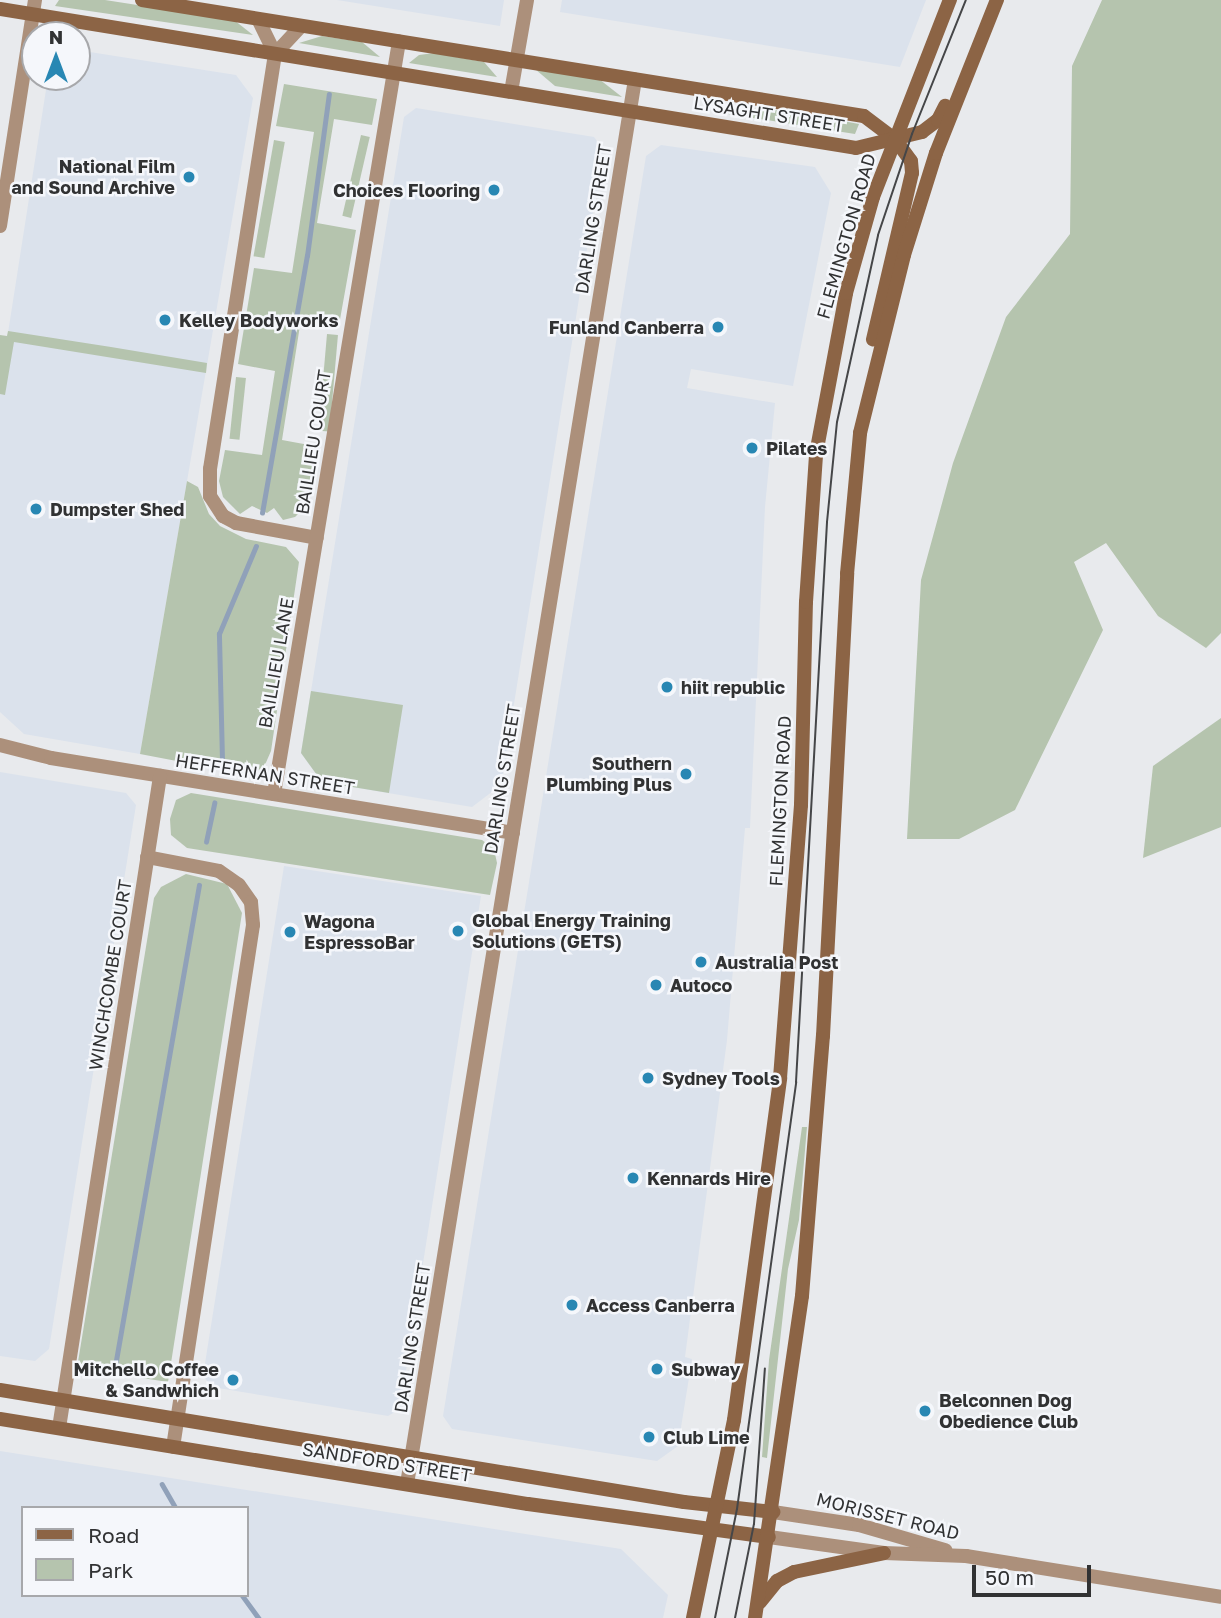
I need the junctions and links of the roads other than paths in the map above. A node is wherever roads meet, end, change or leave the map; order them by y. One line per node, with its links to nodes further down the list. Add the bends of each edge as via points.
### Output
1 (142, 0): 8 (main road, LYSAGHT STREET)
2 (527, 0): 12 (street)
3 (950, 0): 17 (main road, FLEMINGTON ROAD)
4 (987, 0): 17 (main road, via 938,120 922,132)
5 (997, 0): 19 (main road, via 945,128 904,255)
6 (34, 7): 7 (main road, LYSAGHT STREET); 11 (main road, LYSAGHT STREET); 18 (street)
7 (0, 9)
8 (258, 19): 9 (main road, LYSAGHT STREET); 11 (street)
9 (300, 26): 10 (main road, LYSAGHT STREET); 11 (street)
10 (398, 41): 12 (main road, LYSAGHT STREET); 13 (street, BAILLIEU COURT)
11 (275, 54): 13 (main road, LYSAGHT STREET); 20 (street, BAILLIEU COURT, via 209,487 213,502 228,520)
12 (516, 60): 14 (main road, LYSAGHT STREET); 15 (street)
13 (393, 73): 15 (main road, LYSAGHT STREET); 20 (street, BAILLIEU COURT)
14 (635, 79): 16 (street, DARLING STREET); 17 (main road, LYSAGHT STREET, via 864,116)
15 (511, 92): 16 (main road, LYSAGHT STREET)
16 (630, 111): 17 (main road, LYSAGHT STREET, via 856,148); 24 (street, DARLING STREET)
17 (895, 138): 19 (main road, via 911,161 912,173 864,381); 34 (main road, FLEMINGTON ROAD, via 846,293 816,454 806,602 801,806 780,1077 734,1420)
18 (0, 226)
19 (860, 433): 35 (main road, via 847,574 823,1037 802,1296)
20 (317, 538): 23 (street, BAILLIEU LANE)
21 (4, 744): 22 (street, HEFFERNAN STREET)
22 (160, 776): 23 (street, HEFFERNAN STREET); 25 (street, WINCHCOMBE COURT)
23 (274, 794): 24 (street, HEFFERNAN STREET)
24 (513, 833): 32 (street, DARLING STREET)
25 (148, 856): 27 (street, WINCHCOMBE COURT); 29 (street, via 219,871 239,885 251,902 253,925)
26 (0, 1390): 27 (main road, SANDFORD STREET)
27 (63, 1400): 29 (main road, SANDFORD STREET); 30 (street, WINCHCOMBE COURT)
28 (0, 1419): 30 (main road, SANDFORD STREET)
29 (177, 1419): 31 (street); 32 (main road, SANDFORD STREET)
30 (59, 1428): 31 (main road, SANDFORD STREET)
31 (173, 1447): 33 (main road, SANDFORD STREET)
32 (411, 1458): 33 (street, DARLING STREET); 34 (main road, SANDFORD STREET)
33 (407, 1484): 36 (main road, SANDFORD STREET)
34 (716, 1507): 35 (main road, MORISSET ROAD); 36 (main road, FLEMINGTON ROAD)
35 (773, 1512): 37 (main road); 39 (street, MORISSET ROAD, via 859,1525)
36 (711, 1531): 37 (main road, SANDFORD STREET); 42 (main road, FLEMINGTON ROAD)
37 (769, 1537): 38 (street, MORISSET ROAD); 41 (main road)
38 (884, 1553): 39 (street, MORISSET ROAD); 41 (main road, via 794,1572 777,1581)
39 (966, 1556): 40 (street, MORISSET ROAD)
40 (1221, 1597)
41 (759, 1603): 43 (main road)
42 (693, 1618)
43 (755, 1618)

